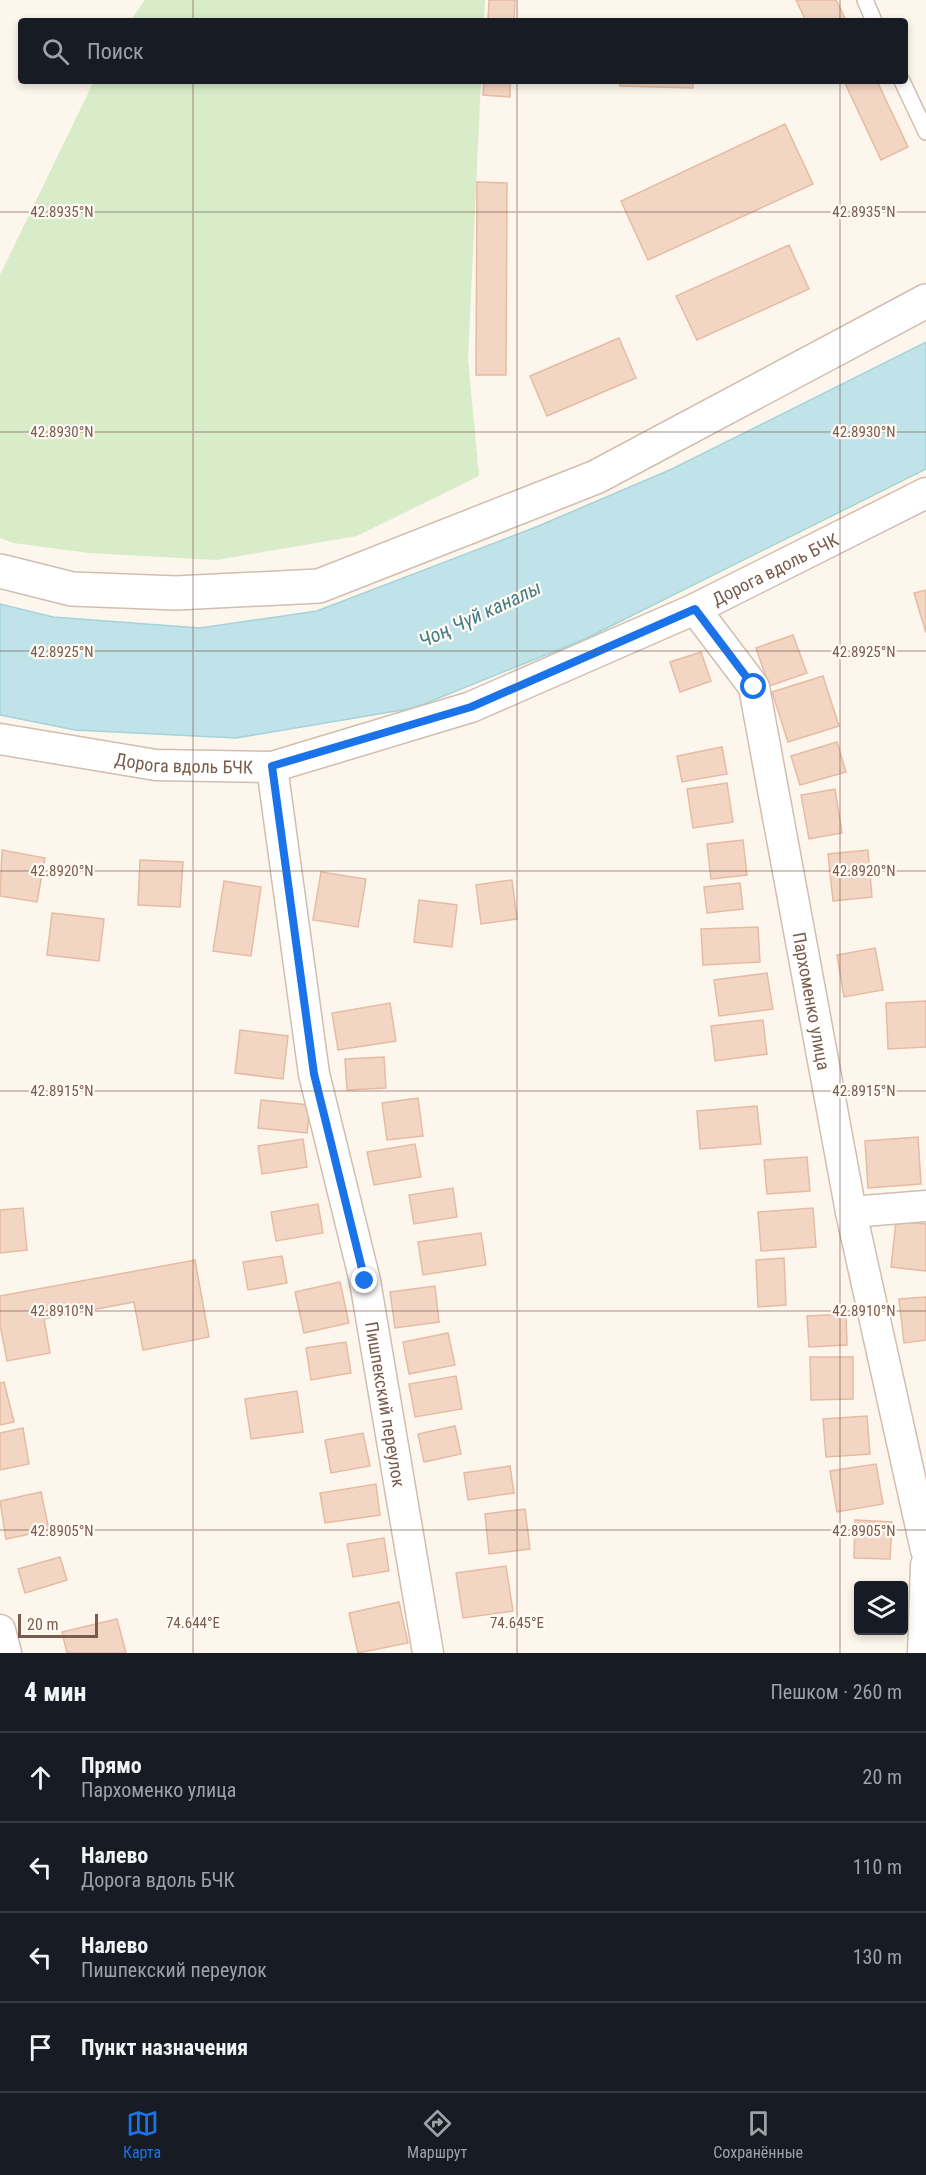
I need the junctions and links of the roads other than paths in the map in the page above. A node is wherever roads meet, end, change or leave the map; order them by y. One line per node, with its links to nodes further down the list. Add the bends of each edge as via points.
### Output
1 (865, 0): 2 (lane)
2 (873, 18)
3 (903, 84): 4 (lane)
4 (926, 132)
5 (926, 301): 7 (street, via 596,477 319,586 176,592 72,589)
6 (926, 493): 8 (street, Дорога вдоль БЧК)
7 (0, 571)
8 (695, 609): 10 (street, Дорога вдоль БЧК, via 471,707); 12 (street, Пархоменко улица, via 754,687)
9 (0, 739): 10 (street, Дорога вдоль БЧК, via 156,765)
10 (272, 766): 17 (street, Пишпекский переулок, via 314,1074 365,1281)
11 (926, 1206): 12 (street)
12 (851, 1212): 13 (street, Пархоменко улица)
13 (926, 1550)
14 (926, 1565): 18 (street)
15 (0, 1630): 16 (street)
16 (6, 1653)
17 (428, 1653)
18 (923, 1653)

